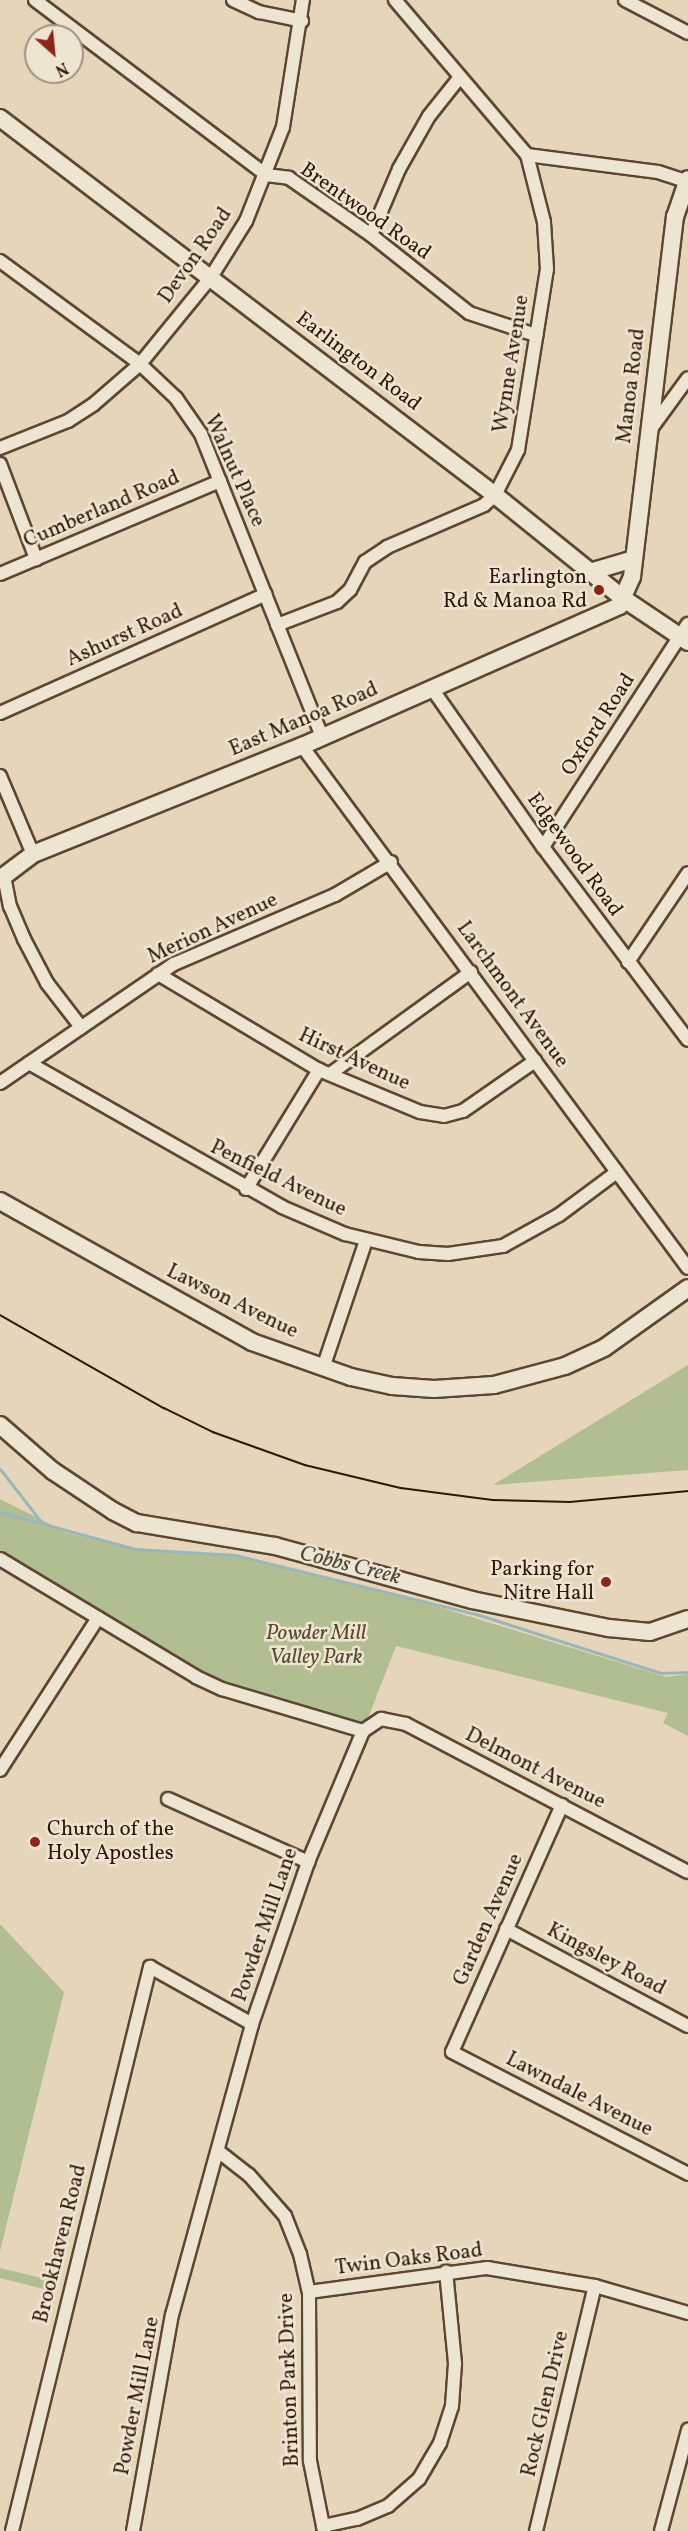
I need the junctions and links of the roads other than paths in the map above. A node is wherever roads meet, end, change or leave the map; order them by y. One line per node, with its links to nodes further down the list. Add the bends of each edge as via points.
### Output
1 (35, 0): 11 (street, Brentwood Road)
2 (233, 0): 6 (street, via 259,12)
3 (303, 0): 6 (street, Devon Road)
4 (395, 0): 8 (street)
5 (625, 0): 7 (street)
6 (302, 21): 11 (street, Devon Road, via 284,127)
7 (688, 33)
8 (460, 77): 10 (street); 13 (street, via 424,125 399,169)
9 (0, 118): 15 (street, Earlington Road)
10 (527, 154): 12 (street, via 658,172); 16 (street, Wynne Avenue, via 544,222 547,269)
11 (266, 175): 13 (street, Brentwood Road, via 289,178); 15 (street, Devon Road, via 246,221)
12 (687, 180): 19 (street, Manoa Road, via 675,217)
13 (371, 235): 16 (street, Brentwood Road, via 469,313)
14 (0, 261): 17 (street, Walnut Place)
15 (211, 277): 17 (street, Devon Road); 23 (street, Earlington Road)
16 (536, 335): 23 (street, Wynne Avenue, via 528,407 518,450)
17 (140, 364): 20 (street, Devon Road, via 68,421); 22 (street, Walnut Place, via 176,398 201,434)
18 (688, 378): 19 (street)
19 (649, 432): 25 (street, Manoa Road)
20 (0, 448)
21 (0, 464): 24 (street)
22 (220, 481): 24 (street, Cumberland Road); 28 (street, Walnut Place)
23 (495, 495): 26 (street, Earlington Road); 30 (street, via 484,505 387,547 365,562 350,590 337,602)
24 (36, 559): 27 (street, Cumberland Road)
25 (634, 559): 26 (street); 29 (street, Manoa Road)
26 (590, 572): 29 (street, Earlington Road)
27 (0, 574)
28 (266, 594): 30 (street, Walnut Place); 33 (street, Ashurst Road)
29 (624, 599): 31 (street, Earlington Road); 32 (street, East Manoa Road, via 611,611)
30 (277, 625): 34 (street, Walnut Place)
31 (685, 634): 37 (street, Oxford Road)
32 (433, 690): 34 (street, East Manoa Road); 37 (street, Edgewood Road)
33 (0, 713)
34 (322, 737): 35 (street, East Manoa Road)
35 (302, 746): 38 (street, East Manoa Road); 39 (street, Larchmont Avenue)
36 (0, 776): 38 (street)
37 (543, 847): 42 (street, Edgewood Road)
38 (33, 854): 41 (street, East Manoa Road)
39 (391, 862): 43 (street, Larchmont Avenue); 44 (street, Merion Avenue, via 335,895)
40 (688, 873): 42 (street)
41 (2, 878): 45 (street, via 24,939 47,982)
42 (628, 963): 46 (street, Edgewood Road)
43 (471, 972): 47 (street, Larchmont Avenue); 49 (street)
44 (158, 974): 45 (street, Merion Avenue); 49 (street, Hirst Avenue)
45 (81, 1027): 48 (street, Merion Avenue)
46 (688, 1040)
47 (535, 1061): 49 (street, Hirst Avenue, via 463,1111 444,1116 396,1104); 51 (street, Larchmont Avenue)
48 (29, 1063): 50 (street, Merion Avenue); 52 (street, Penfield Avenue)
49 (325, 1072): 52 (street)
50 (0, 1083)
51 (617, 1172): 54 (street, Penfield Avenue, via 559,1215 503,1246 448,1254); 55 (street, Larchmont Avenue)
52 (246, 1189): 54 (street, Penfield Avenue)
53 (0, 1201): 57 (street, Lawson Avenue, via 193,1312 252,1342)
54 (366, 1240): 57 (street)
55 (688, 1268)
56 (688, 1288): 57 (street, Lawson Avenue, via 604,1348 533,1377 494,1385 434,1389 392,1386)
57 (323, 1368)
58 (0, 1425): 61 (street, via 54,1471 101,1504 137,1522 275,1546 472,1599 609,1628 650,1632)
59 (0, 1559): 60 (street)
60 (98, 1618): 62 (street, via 222,1689); 63 (street)
61 (688, 1619)
62 (363, 1731): 65 (street, Delmont Avenue, via 381,1719 406,1724); 66 (street, Powder Mill Lane)
63 (0, 1770)
64 (168, 1799): 66 (street)
65 (562, 1805): 67 (street, Delmont Avenue); 68 (street, Garden Avenue)
66 (308, 1862): 69 (street, Powder Mill Lane)
67 (688, 1872)
68 (506, 1929): 70 (street, Kingsley Road); 71 (street, Garden Avenue)
69 (252, 2024): 72 (street, Powder Mill Lane); 80 (street, Brookhaven Road, via 150,1967)
70 (688, 2026)
71 (452, 2052): 73 (street, Lawndale Avenue)
72 (218, 2151): 76 (street, Brinton Park Drive, via 249,2175 285,2216); 81 (street, Powder Mill Lane, via 172,2315)
73 (688, 2174)
74 (446, 2271): 75 (street, Twin Oaks Road, via 487,2268); 76 (street, Twin Oaks Road); 79 (street, via 455,2363 452,2406 440,2443 419,2478 388,2506)
75 (595, 2286): 77 (street, Twin Oaks Road); 82 (street, Rock Glen Drive)
76 (309, 2292): 79 (street, Brinton Park Drive, via 310,2462)
77 (688, 2313)
78 (688, 2430): 83 (street)
79 (324, 2528)
80 (12, 2531)
81 (133, 2531)
82 (536, 2531)
83 (661, 2531)

